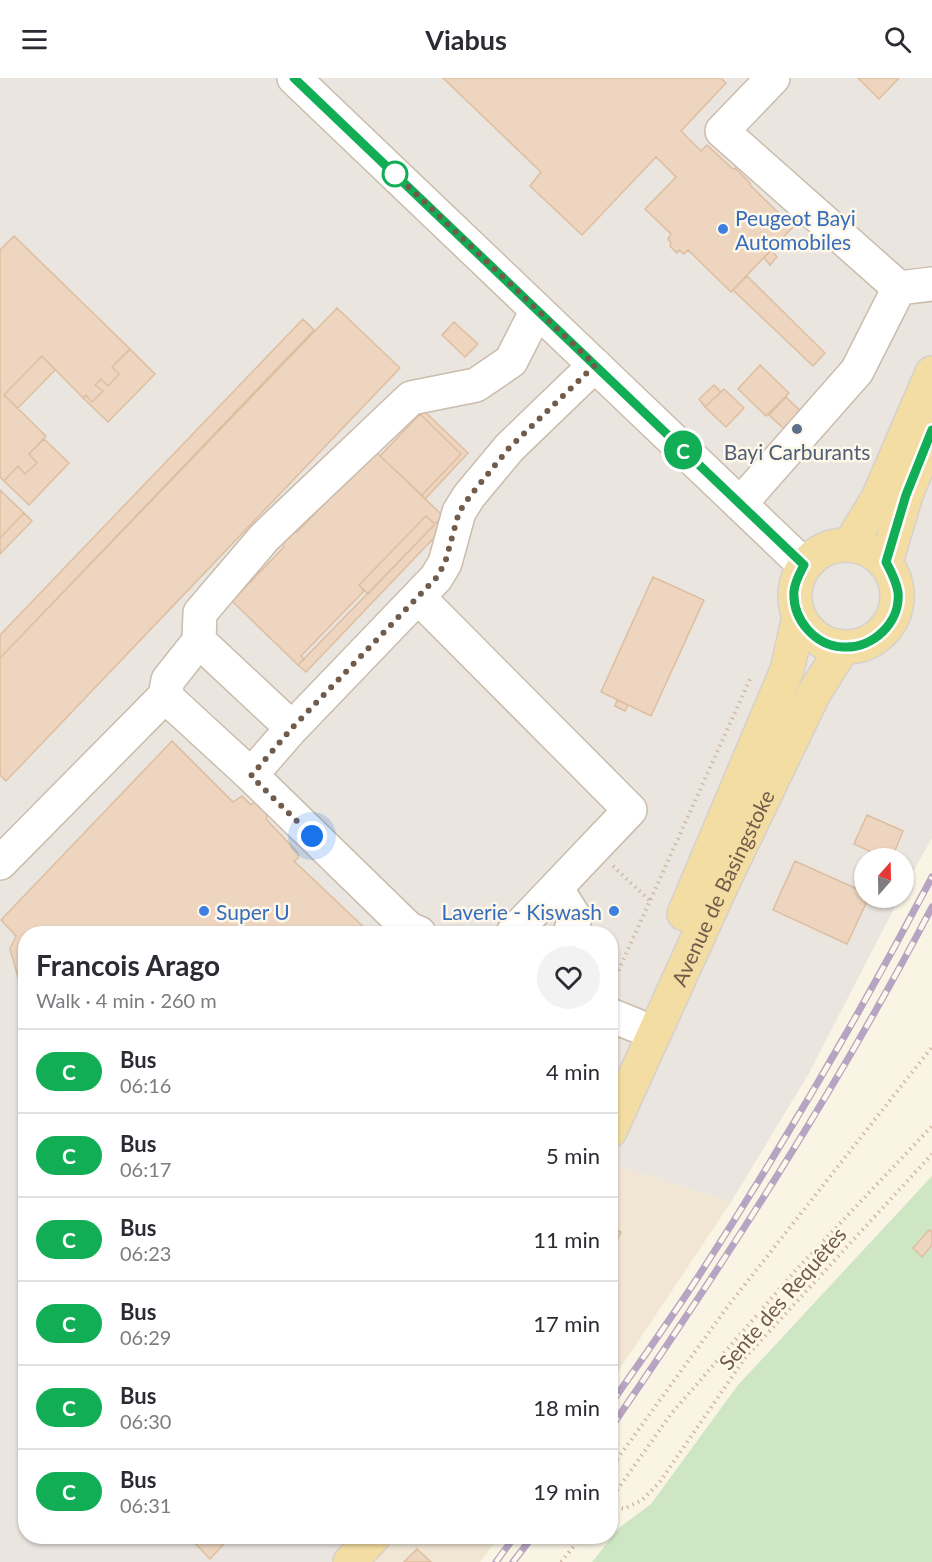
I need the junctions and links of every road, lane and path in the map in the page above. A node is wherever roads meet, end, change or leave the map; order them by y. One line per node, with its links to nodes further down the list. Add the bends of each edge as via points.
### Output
1 (294, 78): 5 (street)
2 (773, 78): 4 (street, via 722,131)
3 (932, 284): 4 (street)
4 (899, 288): 9 (street, via 857,371)
5 (537, 310): 6 (street); 15 (street, via 511,361 476,385 411,398 264,538 200,613)
6 (595, 365): 9 (street); 13 (street, via 509,448 470,496 459,512 445,563)
7 (932, 373): 10 (main road, via 878,498)
8 (932, 430): 11 (main road, via 906,495)
9 (740, 504): 12 (street)
10 (850, 544): 11 (main road, via 876,553); 12 (main road, via 817,553)
11 (886, 562): 16 (main road, via 895,577 896,611 876,638 860,646)
12 (804, 565): 14 (main road, via 794,590)
13 (419, 597): 19 (street); 21 (street, via 630,810)
14 (799, 618): 16 (main road, via 817,638); 17 (main road, Avenue de Basingstoke)
15 (199, 641): 18 (street, via 168,680); 19 (street)
16 (843, 647): 32 (main road, Avenue de Basingstoke, via 813,695)
17 (783, 681): 24 (path, via 754,670); 29 (main road, Avenue de Basingstoke, via 697,885)
18 (165, 696): 20 (street); 22 (street)
19 (292, 728): 20 (street)
20 (251, 776): 25 (street)
21 (594, 848): 23 (street); 24 (path)
22 (0, 863)
23 (556, 888): 26 (street); 27 (street, via 575,918)
24 (650, 901): 28 (path)
25 (407, 926)
26 (520, 926)
27 (572, 926)
28 (618, 971)
29 (623, 1020): 30 (main road, Avenue de Basingstoke)
30 (618, 1043)
31 (932, 1047): 35 (path, via 728,1306)
32 (618, 1114)
33 (932, 1126): 36 (path, via 780,1288 671,1414)
34 (932, 1155): 37 (path, Sente des Requêtes, via 745,1358 659,1483 642,1500 624,1509)
35 (618, 1458)
36 (618, 1490)
37 (618, 1507)
38 (367, 1544): 40 (main road)
39 (576, 1544): 41 (path)
40 (350, 1562)
41 (561, 1562)

